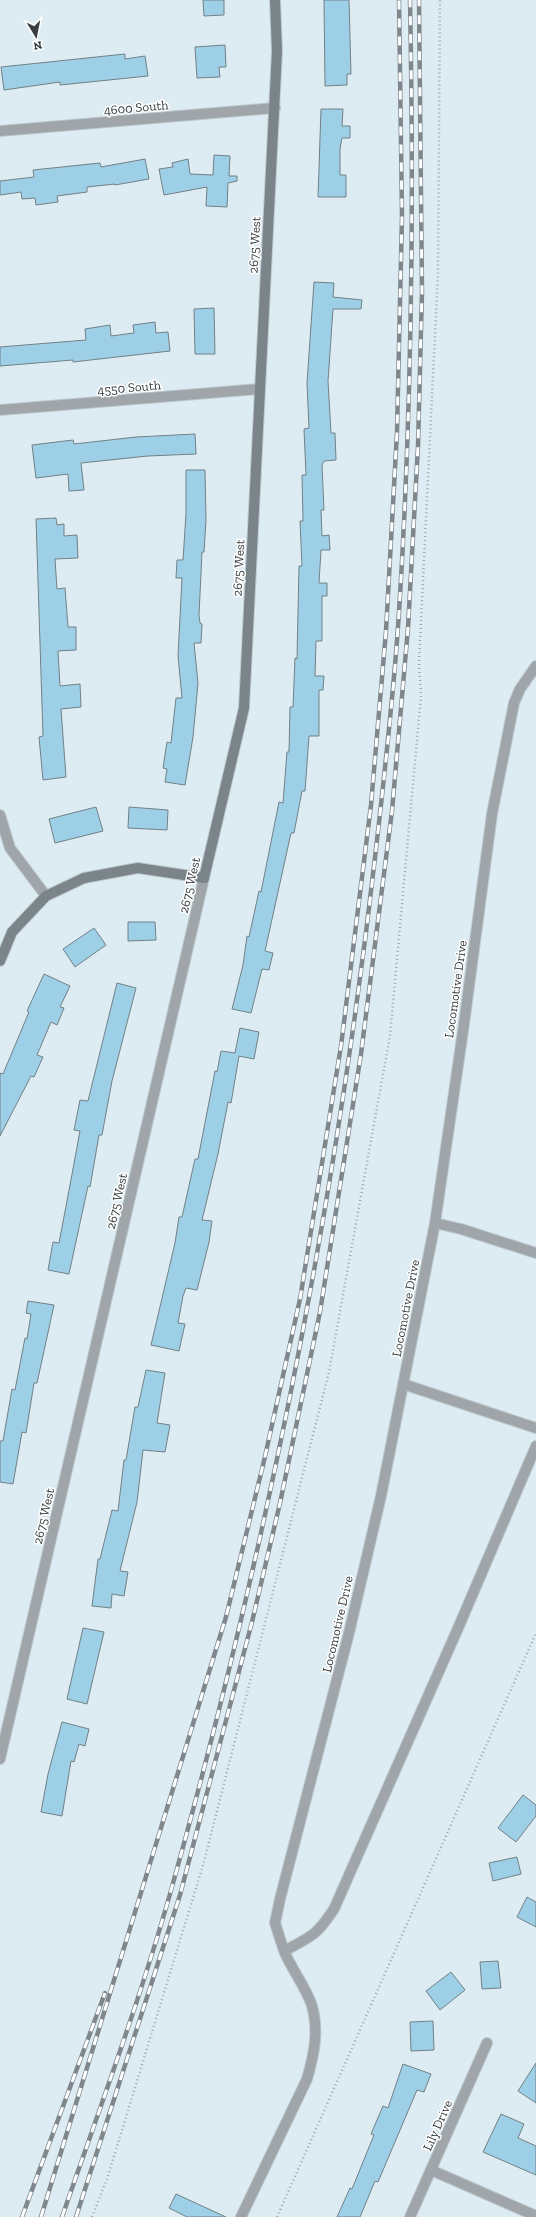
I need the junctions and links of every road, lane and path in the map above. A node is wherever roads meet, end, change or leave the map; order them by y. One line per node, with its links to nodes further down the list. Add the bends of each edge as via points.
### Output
1 (275, 0): 3 (street, 2675 West, via 277,51)
2 (440, 0): 23 (path, via 438,273 418,663 421,696 390,1036 327,1380 204,1862)
3 (274, 108): 4 (street, 4600 South); 5 (street, 2675 West)
4 (0, 131)
5 (260, 389): 6 (street, 4550 South); 9 (street, 2675 West, via 244,708)
6 (0, 410)
7 (536, 666): 12 (street, Locomotive Drive, via 514,703 492,814)
8 (0, 815): 10 (street, via 10,848)
9 (204, 878): 10 (street, via 138,868 84,878); 18 (street, 2675 West)
10 (46, 896): 11 (street, via 12,932)
11 (0, 961)
12 (435, 1223): 13 (street); 14 (street, Locomotive Drive)
13 (536, 1253)
14 (403, 1384): 15 (street); 19 (street, Locomotive Drive, via 381,1496 349,1633 280,1899 275,1923)
15 (536, 1428)
16 (536, 1446): 19 (street, via 334,1909 322,1928 314,1935)
17 (536, 1633): 25 (path)
18 (0, 1759)
19 (284, 1951): 24 (street, Locomotive Drive, via 312,2006 316,2027 314,2054 307,2079)
20 (487, 2043): 21 (street, Lily Drive)
21 (431, 2170): 22 (street); 26 (street, Lily Drive)
22 (536, 2216)
23 (92, 2217)
24 (241, 2217)
25 (277, 2217)
26 (410, 2217)

